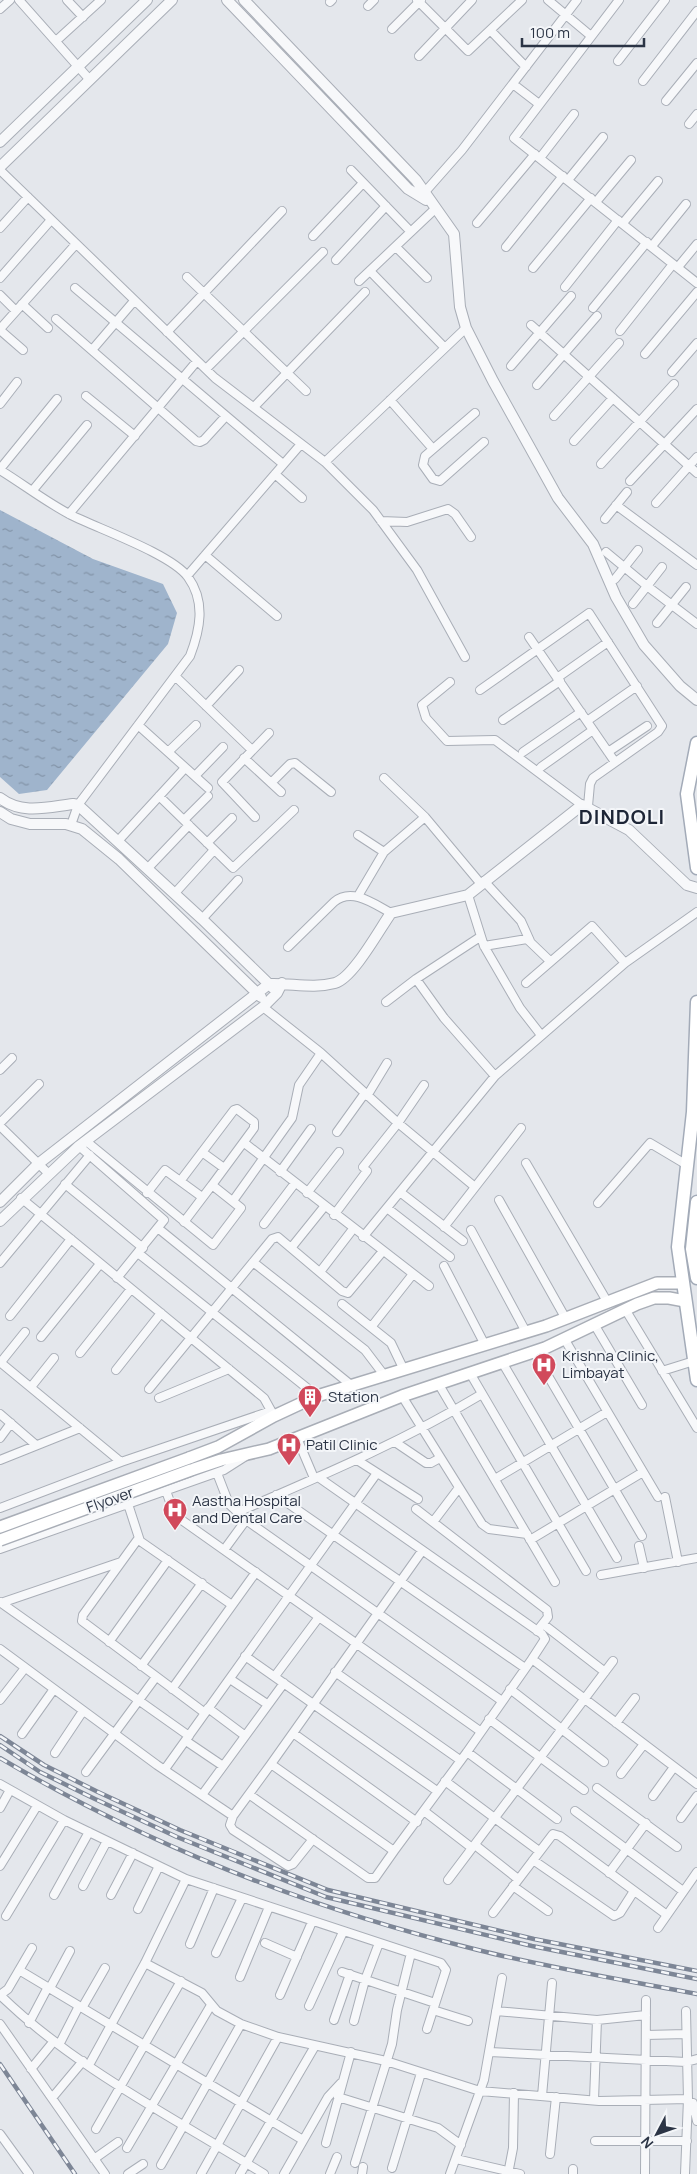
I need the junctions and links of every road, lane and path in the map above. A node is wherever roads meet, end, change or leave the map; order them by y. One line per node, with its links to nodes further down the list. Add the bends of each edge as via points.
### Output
1 (10, 0): 18 (street)
2 (20, 0): 26 (street)
3 (67, 0): 21 (street)
4 (147, 0): 30 (street)
5 (172, 0): 32 (street)
6 (227, 0): 52 (street, via 408,189)
7 (244, 0): 52 (street, via 416,180)
8 (374, 0): 17 (street)
9 (472, 0): 22 (street)
10 (522, 0): 24 (street)
11 (548, 0): 20 (street)
12 (577, 0): 20 (street)
13 (619, 0): 25 (street)
14 (665, 0): 28 (street)
15 (419, 1): 22 (street); 23 (street)
16 (96, 2): 21 (street)
17 (368, 6)
18 (0, 9)
19 (697, 10): 33 (street)
20 (565, 15): 25 (street); 31 (street)
21 (83, 17): 26 (street)
22 (445, 28): 24 (street, via 468,51); 27 (street)
23 (392, 29)
24 (491, 31): 31 (street)
25 (591, 36): 36 (street)
26 (56, 41): 30 (street)
27 (419, 56)
28 (618, 61)
29 (697, 63): 35 (street)
30 (79, 66): 32 (street); 41 (street)
31 (526, 67): 34 (street)
32 (90, 80): 44 (street)
33 (643, 81)
34 (513, 84): 36 (street); 52 (street, via 452,162)
35 (666, 101)
36 (539, 104): 42 (street, via 514,136)
37 (574, 114): 42 (street)
38 (697, 114): 39 (street)
39 (689, 124)
40 (603, 137): 46 (street)
41 (0, 142)
42 (537, 156): 46 (street); 57 (street)
43 (631, 160): 50 (street)
44 (0, 169): 49 (street)
45 (351, 170): 48 (street)
46 (566, 178): 50 (street); 65 (street)
47 (658, 181): 56 (street)
48 (363, 182): 53 (street); 60 (street)
49 (28, 197): 55 (street); 58 (street)
50 (594, 200): 56 (street); 69 (street)
51 (686, 204): 62 (street)
52 (432, 205): 59 (street); 91 (street, via 452,229 456,240 459,297)
53 (386, 206): 59 (street); 67 (street)
54 (282, 211): 80 (street)
55 (51, 220): 61 (street); 72 (street)
56 (621, 222): 62 (street); 76 (street)
57 (477, 223)
58 (0, 228)
59 (411, 232): 64 (street)
60 (313, 236)
61 (76, 244): 83 (street); 84 (street)
62 (649, 244): 68 (street); 85 (street)
63 (697, 244): 68 (street)
64 (396, 247): 70 (street); 73 (street)
65 (506, 247)
66 (323, 252): 93 (street)
67 (336, 260)
68 (675, 266): 75 (street); 94 (street)
69 (533, 268)
70 (370, 271): 74 (street); 99 (street)
71 (187, 277): 80 (street)
72 (0, 278)
73 (427, 278)
74 (359, 281)
75 (697, 282)
76 (565, 287)
77 (75, 288): 88 (street)
78 (365, 292): 107 (street)
79 (697, 292): 103 (street)
80 (204, 294): 93 (street); 95 (street)
81 (0, 295): 84 (street)
82 (571, 296): 96 (street)
83 (134, 301): 88 (street); 95 (street)
84 (19, 307): 90 (street); 92 (street)
85 (593, 308)
86 (597, 316): 102 (street)
87 (56, 319): 101 (street)
88 (116, 323): 101 (street); 110 (street)
89 (532, 325): 96 (street)
90 (48, 328)
91 (466, 328): 99 (street); 177 (street, via 558,498 593,544 616,597 644,645 680,686)
92 (0, 329): 100 (street)
93 (244, 331): 106 (street); 107 (street)
94 (620, 331)
95 (167, 332): 104 (street)
96 (540, 332): 102 (street); 105 (street)
97 (619, 343): 109 (street)
98 (697, 343): 108 (street)
99 (446, 347): 118 (street)
100 (23, 350)
101 (92, 350): 121 (street)
102 (564, 354): 109 (street); 113 (street)
103 (645, 354)
104 (197, 361): 106 (street); 110 (street)
105 (511, 366)
106 (206, 369): 120 (street)
107 (287, 372): 114 (street); 120 (street)
108 (672, 372)
109 (589, 376): 116 (street); 125 (street)
110 (182, 379): 121 (street); 124 (street)
111 (17, 382): 119 (street)
112 (674, 384): 126 (street)
113 (537, 385)
114 (306, 391)
115 (86, 396): 128 (street)
116 (613, 398): 126 (street); 129 (street)
117 (58, 399): 139 (street)
118 (390, 400): 133 (street); 135 (street)
119 (0, 404)
120 (254, 407): 131 (street)
121 (157, 408): 124 (street, via 200,442); 128 (street)
122 (697, 409): 132 (street)
123 (475, 413): 133 (street)
124 (226, 416): 136 (street)
125 (554, 416)
126 (639, 421): 132 (street); 137 (street)
127 (87, 425): 143 (street)
128 (134, 436): 148 (street)
129 (574, 441)
130 (484, 442): 133 (street, via 438,481 433,479 422,462)
131 (301, 444): 135 (street); 136 (street)
132 (665, 444): 138 (street); 142 (street)
133 (433, 449)
134 (697, 457): 138 (street)
135 (325, 462): 150 (street)
136 (283, 464): 141 (street)
137 (601, 464)
138 (689, 466): 140 (street); 146 (street)
139 (0, 470): 143 (street)
140 (697, 473)
141 (275, 474): 145 (street); 154 (street)
142 (630, 481)
143 (33, 490): 148 (street)
144 (627, 492): 147 (street)
145 (302, 498)
146 (656, 503)
147 (616, 505): 149 (street); 155 (street)
148 (70, 514): 158 (street, via 161,556)
149 (605, 519)
150 (381, 521): 151 (street, via 406,522 448,509); 170 (street, via 417,570)
151 (472, 537)
152 (638, 550): 156 (street)
153 (606, 552): 156 (street)
154 (205, 555): 158 (street); 164 (street)
155 (697, 565)
156 (624, 567): 159 (street); 160 (street)
157 (662, 567): 160 (street)
158 (187, 576): 172 (street, via 195,590 201,613 199,631 190,656)
159 (615, 579)
160 (647, 586): 162 (street); 163 (street)
161 (686, 587): 163 (street)
162 (633, 604)
163 (672, 605): 165 (street); 166 (street)
164 (277, 616)
165 (657, 623)
166 (697, 624)
167 (529, 637): 169 (street)
168 (608, 642): 169 (street, via 589,613); 173 (street); 175 (street)
169 (538, 650): 173 (street); 176 (street)
170 (465, 657)
171 (239, 670): 178 (street)
172 (176, 677): 178 (street); 182 (street)
173 (558, 679): 179 (street); 180 (street)
174 (450, 682): 205 (street, via 422,705 426,718 447,741 495,740)
175 (637, 686): 181 (street); 194 (street, via 660,721 661,729)
176 (480, 690)
177 (697, 700)
178 (206, 706): 189 (street)
179 (581, 712): 181 (street); 191 (street)
180 (503, 720)
181 (587, 721): 185 (street)
182 (138, 725): 190 (street); 204 (street)
183 (196, 725): 190 (street)
184 (648, 726): 192 (street)
185 (593, 730): 192 (street); 195 (street)
186 (269, 733): 189 (street)
187 (697, 743): 219 (main road, via 687,794)
188 (224, 747): 197 (street)
189 (252, 750): 193 (street)
190 (168, 752): 196 (street)
191 (523, 752)
192 (608, 752): 194 (street)
193 (244, 758): 199 (street); 208 (street, via 222,780 222,784)
194 (615, 762): 205 (street, via 591,781)
195 (541, 767)
196 (185, 768): 197 (street); 202 (street)
197 (195, 776): 211 (street, via 208,792)
198 (384, 778): 209 (street)
199 (271, 783): 200 (street); 201 (street, via 295,763)
200 (281, 792)
201 (331, 792)
202 (160, 796): 211 (street); 214 (street)
203 (0, 798): 204 (street, via 19,808)
204 (78, 805): 212 (street); 214 (street)
205 (585, 805): 221 (street); 222 (street, via 629,830 687,885)
206 (294, 810): 216 (street, via 236,867)
207 (0, 812): 212 (street, via 30,824)
208 (255, 817)
209 (425, 817): 217 (street); 221 (street)
210 (232, 818): 215 (street)
211 (186, 823): 215 (street); 218 (street)
212 (71, 825): 239 (street, via 82,828 107,847)
213 (358, 835): 217 (street)
214 (118, 841): 218 (street)
215 (207, 843): 216 (street)
216 (214, 850): 223 (street)
217 (384, 852): 225 (street)
218 (148, 868): 223 (street)
219 (697, 868)
220 (238, 880): 228 (street)
221 (482, 883): 224 (street); 230 (street, via 521,921)
222 (697, 888)
223 (175, 894): 228 (street)
224 (468, 895): 227 (street); 229 (street)
225 (358, 896): 227 (street); 232 (street, via 337,899)
226 (697, 912): 234 (street)
227 (391, 913): 236 (street, via 349,973 337,983 307,986)
228 (202, 919): 238 (street)
229 (480, 937): 231 (street); 235 (street)
230 (530, 941): 231 (street, via 521,939); 233 (street)
231 (484, 946): 244 (street, via 520,1008)
232 (288, 947)
233 (550, 961): 234 (street, via 592,926); 237 (street)
234 (625, 962): 244 (street)
235 (416, 979): 241 (street); 249 (street, via 447,1022)
236 (282, 983): 238 (street); 240 (street)
237 (526, 983)
238 (269, 984): 239 (street); 240 (street)
239 (258, 993): 243 (street); 265 (street)
240 (277, 993): 243 (street)
241 (386, 1002)
242 (697, 1002): 267 (main road, via 693,1112)
243 (265, 1005): 245 (street); 258 (street)
244 (541, 1035): 249 (street)
245 (321, 1053): 252 (street); 264 (street, via 298,1088 292,1118)
246 (12, 1058): 248 (street)
247 (387, 1063): 252 (street)
248 (0, 1070)
249 (495, 1076): 262 (street)
250 (39, 1084): 253 (street)
251 (424, 1085): 254 (street)
252 (366, 1094): 254 (street); 257 (street)
253 (0, 1124): 265 (street)
254 (398, 1124): 262 (street); 289 (street)
255 (521, 1128): 275 (street)
256 (311, 1129): 269 (street)
257 (337, 1132)
258 (83, 1143): 263 (street); 270 (street); 277 (street)
259 (247, 1145): 264 (street)
260 (202, 1152): 268 (street); 268 (street, via 237,1109 252,1121 254,1128); 271 (street)
261 (339, 1152): 278 (street)
262 (432, 1152): 275 (street); 276 (street)
263 (90, 1155): 272 (street); 294 (street, via 163,1218 164,1223)
264 (264, 1159): 269 (street); 281 (street)
265 (38, 1164): 270 (street); 283 (street)
266 (526, 1164): 318 (street)
267 (687, 1164): 285 (street, via 650,1143); 312 (main road, via 678,1247)
268 (224, 1168): 274 (street)
269 (280, 1172): 273 (street)
270 (49, 1174): 280 (street)
271 (181, 1180): 277 (street, via 164,1170); 279 (street)
272 (64, 1184): 288 (street); 301 (street)
273 (295, 1184): 278 (street); 292 (street)
274 (212, 1185): 279 (street); 291 (street, via 241,1208 231,1224 213,1245)
275 (475, 1187): 293 (street)
276 (400, 1192): 287 (street); 293 (street)
277 (147, 1193): 291 (street)
278 (307, 1193): 286 (street)
279 (202, 1197): 291 (street)
280 (21, 1198): 288 (street); 290 (street)
281 (235, 1198)
282 (499, 1200): 324 (street)
283 (0, 1202)
284 (697, 1202): 311 (main road, via 692,1249)
285 (598, 1203)
286 (324, 1206): 289 (street); 300 (street)
287 (387, 1208): 297 (street); 303 (street)
288 (40, 1214): 298 (street); 305 (street)
289 (334, 1215): 295 (street)
290 (0, 1221)
291 (184, 1222)
292 (264, 1224)
293 (444, 1227): 299 (street)
294 (159, 1229): 301 (street); 315 (street)
295 (353, 1229): 297 (street); 308 (street)
296 (470, 1230): 328 (street)
297 (363, 1237): 302 (street)
298 (70, 1239): 306 (street); 323 (street)
299 (463, 1241)
300 (291, 1248): 304 (street, via 275,1237); 308 (street)
301 (141, 1250): 310 (street); 321 (street)
302 (383, 1252): 308 (street, via 348,1293); 309 (street)
303 (450, 1257)
304 (253, 1262): 315 (street); 345 (street, via 365,1350)
305 (0, 1263)
306 (100, 1264): 310 (street); 329 (street)
307 (444, 1266): 332 (street)
308 (320, 1272)
309 (413, 1274): 314 (street); 326 (street)
310 (118, 1278): 316 (street)
311 (697, 1278)
312 (683, 1284): 313 (main road); 317 (main road); 318 (main road, Flyover, via 657,1283)
313 (697, 1284)
314 (429, 1286)
315 (231, 1288): 321 (street); 348 (street)
316 (131, 1289): 322 (street); 334 (street)
317 (691, 1302): 320 (main road, Flyover, via 654,1298); 336 (main road)
318 (608, 1303): 324 (main road, Flyover)
319 (342, 1304): 326 (street)
320 (625, 1309): 325 (main road, Flyover); 342 (street)
321 (212, 1312): 330 (street); 352 (street)
322 (161, 1313): 330 (street); 341 (street)
323 (10, 1316)
324 (566, 1319): 328 (main road, Flyover)
325 (594, 1324): 331 (main road, Flyover); 355 (street)
326 (372, 1326): 339 (street, via 391,1342)
327 (25, 1332): 338 (street)
328 (526, 1332): 332 (main road, Flyover)
329 (41, 1337)
330 (190, 1338): 340 (street); 350 (street)
331 (565, 1340): 333 (main road, Flyover); 357 (street)
332 (485, 1345): 339 (main road, Flyover)
333 (534, 1352): 337 (main road, Flyover); 364 (street)
334 (80, 1353)
335 (54, 1358): 349 (street)
336 (694, 1361): 342 (street); 346 (main road)
337 (502, 1362): 343 (main road, Flyover); 369 (street)
338 (2, 1364): 344 (street); 349 (street)
339 (403, 1368): 345 (main road, Flyover)
340 (229, 1369): 354 (street); 358 (street, via 264,1398)
341 (116, 1370)
342 (662, 1370): 362 (street)
343 (470, 1373): 347 (main road, Flyover); 351 (street)
344 (0, 1374)
345 (384, 1375): 348 (main road, Flyover)
346 (697, 1380)
347 (438, 1383): 353 (main road, Flyover); 356 (street)
348 (351, 1385): 352 (main road, Flyover)
349 (31, 1387): 361 (street)
350 (149, 1389)
351 (482, 1394): 356 (street); 375 (street)
352 (317, 1396): 358 (main road, Flyover)
353 (402, 1396): 363 (street); 366 (main road, Flyover)
354 (159, 1398)
355 (642, 1405)
356 (455, 1411): 363 (street); 381 (street)
357 (608, 1412): 364 (street); 377 (street)
358 (273, 1413): 374 (street); 376 (main road, Flyover)
359 (0, 1414): 360 (street)
360 (11, 1423): 365 (street); 368 (street)
361 (80, 1428): 368 (street); 374 (street)
362 (697, 1428)
363 (422, 1429): 367 (street); 371 (street)
364 (579, 1429): 369 (street); 383 (street)
365 (0, 1438)
366 (297, 1438): 370 (main road, Flyover, via 268,1450); 380 (street)
367 (395, 1442): 371 (street, via 426,1463); 373 (street)
368 (36, 1445): 372 (street)
369 (551, 1445): 375 (street); 390 (street)
370 (250, 1453): 376 (main road, Flyover); 378 (street)
371 (440, 1458): 382 (street)
372 (0, 1460)
373 (357, 1460): 379 (street); 380 (street)
374 (121, 1462): 384 (street)
375 (522, 1462): 381 (street); 396 (street)
376 (190, 1464): 398 (main road, Flyover, bridge); 403 (main road, Flyover, bridge)
377 (642, 1472): 383 (street); 412 (street, via 661,1497)
378 (217, 1473): 385 (street); 393 (street, via 227,1501)
379 (377, 1473): 387 (street); 388 (street)
380 (316, 1478): 386 (street); 388 (street)
381 (494, 1479): 401 (street)
382 (458, 1489): 395 (street); 401 (street, via 485,1527)
383 (614, 1489): 390 (street); 400 (street)
384 (53, 1490): 391 (street); 397 (street)
385 (166, 1490): 389 (street); 406 (street, via 178,1517)
386 (276, 1496): 393 (street); 399 (street)
387 (418, 1499)
388 (356, 1502): 399 (street); 407 (street)
389 (128, 1504): 397 (street); 402 (street)
390 (586, 1506): 396 (street); 408 (street)
391 (0, 1508)
392 (416, 1509): 395 (street)
393 (238, 1512): 394 (street)
394 (246, 1520): 406 (street); 413 (street)
395 (432, 1522): 426 (street, via 548,1610)
396 (558, 1523): 401 (street); 415 (street)
397 (67, 1525): 405 (street)
398 (0, 1527)
399 (333, 1535): 413 (street); 420 (street)
400 (642, 1536)
401 (529, 1537): 418 (street)
402 (138, 1539): 410 (street); 411 (street)
403 (0, 1540)
404 (639, 1546): 414 (street)
405 (0, 1548)
406 (224, 1550): 416 (street)
407 (422, 1551): 420 (street); 427 (street)
408 (617, 1558)
409 (697, 1558): 412 (street)
410 (168, 1560): 419 (street); 428 (street)
411 (121, 1562): 422 (street); 428 (street, via 81,1619)
412 (678, 1562): 414 (street)
413 (311, 1565): 421 (street); 424 (street)
414 (644, 1568): 417 (street)
415 (586, 1571)
416 (256, 1572): 421 (street); 423 (street)
417 (601, 1575)
418 (555, 1582)
419 (202, 1583): 423 (street); 434 (street)
420 (401, 1583): 424 (street); 436 (street)
421 (288, 1596): 425 (street); 431 (street)
422 (1, 1603): 449 (street)
423 (232, 1605): 444 (street)
424 (379, 1614): 429 (street); 450 (street)
425 (319, 1617): 429 (street); 439 (street)
426 (542, 1624): 427 (street); 438 (street)
427 (537, 1631): 432 (street, via 545,1639)
428 (109, 1642): 434 (street)
429 (357, 1642): 437 (street); 458 (street)
430 (0, 1649): 435 (street)
431 (245, 1656): 439 (street); 441 (street)
432 (532, 1659): 436 (street); 446 (street)
433 (613, 1661): 438 (street)
434 (141, 1666): 440 (street)
435 (24, 1668): 443 (street); 448 (street)
436 (525, 1668): 445 (street)
437 (335, 1672): 451 (street); 468 (street)
438 (604, 1672): 446 (street)
439 (275, 1676): 442 (street)
440 (156, 1677): 444 (street); 449 (street)
441 (230, 1678): 452 (street); 454 (street)
442 (284, 1682): 451 (street); 452 (street)
443 (54, 1689): 453 (street); 460 (street)
444 (172, 1689): 454 (street)
445 (510, 1689): 450 (street); 457 (street)
446 (585, 1698): 456 (street); 457 (street)
447 (635, 1698): 456 (street)
448 (0, 1700)
449 (140, 1700): 461 (street); 463 (street)
450 (502, 1701): 455 (street)
451 (314, 1703): 459 (street); 483 (street)
452 (267, 1704): 462 (street)
453 (83, 1711): 461 (street); 466 (street)
454 (206, 1711): 462 (street); 463 (street)
455 (489, 1719): 458 (street); 467 (street)
456 (616, 1723): 464 (street)
457 (563, 1728): 467 (street); 469 (street)
458 (480, 1731): 465 (street)
459 (293, 1733): 470 (street); 497 (street)
460 (22, 1734)
461 (115, 1734): 473 (street); 474 (street)
462 (244, 1736): 471 (street)
463 (188, 1738): 471 (street); 473 (street)
464 (644, 1744): 472 (street); 475 (street)
465 (468, 1752): 468 (street); 479 (street)
466 (55, 1753)
467 (541, 1758): 479 (street); 482 (street)
468 (460, 1760): 476 (street)
469 (604, 1762)
470 (271, 1764): 485 (street); 505 (street)
471 (223, 1766): 484 (street)
472 (674, 1767): 478 (street); 486 (street)
473 (165, 1769): 484 (street)
474 (86, 1772)
475 (621, 1774)
476 (445, 1781): 483 (street); 493 (street)
477 (0, 1784): 481 (street)
478 (697, 1784)
479 (518, 1788): 493 (street); 495 (street)
480 (597, 1788): 498 (street)
481 (10, 1790): 488 (street); 489 (street)
482 (584, 1790)
483 (437, 1791): 490 (street)
484 (202, 1795): 492 (street)
485 (250, 1795): 492 (street); 500 (street)
486 (653, 1796)
487 (697, 1796): 494 (street)
488 (37, 1806): 496 (street); 509 (street)
489 (0, 1808)
490 (424, 1811): 497 (street); 502 (street)
491 (575, 1811): 504 (street)
492 (233, 1816): 500 (street, via 230,1825 233,1830 288,1866)
493 (495, 1818): 502 (street); 506 (street)
494 (681, 1818)
495 (557, 1819)
496 (64, 1820): 499 (street); 528 (street)
497 (417, 1822): 505 (street)
498 (646, 1823): 503 (street); 504 (street)
499 (89, 1832): 501 (street); 520 (street)
500 (313, 1839): 505 (street, via 371,1879)
501 (107, 1840): 507 (street); 516 (street)
502 (473, 1846): 514 (street); 515 (street)
503 (677, 1847)
504 (626, 1849): 512 (street); 519 (street)
505 (394, 1851)
506 (539, 1851): 508 (street); 512 (street, via 551,1835 556,1835)
507 (134, 1853): 510 (street); 521 (street)
508 (533, 1860): 515 (street); 518 (street, via 614,1916 620,1913)
509 (0, 1866)
510 (159, 1866): 513 (street); 524 (street)
511 (697, 1872): 519 (street)
512 (609, 1873): 518 (street)
513 (186, 1879): 517 (street); 540 (street)
514 (448, 1880)
515 (516, 1882): 525 (street); 526 (street)
516 (83, 1886)
517 (214, 1888): 522 (street); 534 (street)
518 (634, 1891): 527 (street)
519 (684, 1891): 527 (street)
520 (54, 1895)
521 (112, 1896)
522 (242, 1898): 523 (street); 537 (street)
523 (269, 1907): 529 (street); 545 (street)
524 (138, 1909)
525 (548, 1911)
526 (493, 1912)
527 (667, 1915): 530 (street)
528 (6, 1916)
529 (312, 1922): 531 (street); 539 (street)
530 (658, 1928)
531 (343, 1932): 533 (street); 555 (street)
532 (265, 1943): 539 (street)
533 (379, 1943): 538 (street); 547 (street)
534 (190, 1944)
535 (32, 1948): 542 (street)
536 (70, 1951): 550 (street)
537 (216, 1953)
538 (411, 1954): 551 (street); 556 (street, via 445,1967)
539 (297, 1957): 552 (street)
540 (145, 1963): 548 (street); 569 (street)
541 (105, 1968): 557 (street)
542 (19, 1970): 550 (street); 566 (street, via 8,1989 0,1995)
543 (342, 1972): 544 (street)
544 (350, 1974): 547 (street); 562 (street)
545 (240, 1977)
546 (502, 1978): 558 (street)
547 (365, 1980): 551 (street); 563 (street)
548 (181, 1981): 554 (street, via 202,1993); 575 (street)
549 (552, 1983): 561 (street)
550 (49, 1988): 557 (street); 566 (street)
551 (401, 1992): 556 (street); 583 (street)
552 (280, 1995)
553 (646, 2000): 560 (street)
554 (211, 2005): 568 (street); 586 (street)
555 (309, 2006)
556 (434, 2006): 565 (street); 570 (street)
557 (81, 2007): 569 (street); 574 (street)
558 (496, 2011): 561 (street); 578 (street)
559 (686, 2011): 571 (street)
560 (646, 2015): 564 (street); 572 (street)
561 (549, 2016): 564 (street); 579 (street)
562 (334, 2020)
563 (354, 2020)
564 (597, 2020): 580 (street)
565 (468, 2021)
566 (29, 2023): 574 (street)
567 (0, 2024): 587 (street)
568 (241, 2024): 573 (street); 589 (street)
569 (111, 2025): 575 (street); 585 (street)
570 (427, 2029)
571 (686, 2034): 572 (street); 584 (street)
572 (646, 2035): 581 (street)
573 (278, 2037): 576 (street); 600 (street)
574 (56, 2043): 585 (street); 587 (street)
575 (144, 2044): 586 (street); 591 (street)
576 (315, 2046): 577 (street); 605 (street)
577 (351, 2052): 583 (street); 590 (street)
578 (490, 2052): 579 (street); 592 (street)
579 (546, 2057): 580 (street); 594 (street)
580 (594, 2058): 581 (street); 598 (street)
581 (646, 2059): 584 (street); 599 (street)
582 (697, 2059): 584 (street)
583 (386, 2061): 588 (street); 603 (street)
584 (686, 2062): 601 (street)
585 (86, 2063): 591 (street); 597 (street)
586 (178, 2064): 589 (street); 602 (street)
587 (31, 2069): 597 (street)
588 (421, 2073): 592 (street); 604 (street)
589 (208, 2082): 600 (street); 607 (street)
590 (342, 2083): 595 (street); 610 (street, via 328,2097)
591 (120, 2086): 602 (street); 608 (street)
592 (480, 2092): 593 (street); 617 (street)
593 (514, 2093): 594 (street); 628 (street, via 513,2141)
594 (542, 2096): 596 (street)
595 (338, 2097): 603 (street); 615 (street)
596 (556, 2097): 598 (street); 619 (street)
597 (52, 2098): 621 (street)
598 (594, 2100): 599 (street)
599 (646, 2100): 601 (street); 612 (street)
600 (240, 2102): 605 (street); 616 (street)
601 (691, 2102): 606 (street); 613 (street)
602 (153, 2105): 607 (street); 618 (street)
603 (372, 2107): 604 (street); 625 (street)
604 (407, 2118): 617 (street, via 442,2130); 627 (street)
605 (272, 2121): 610 (street); 623 (street)
606 (697, 2121)
607 (184, 2124): 616 (street); 626 (street)
608 (96, 2129)
609 (0, 2134): 629 (street)
610 (303, 2140): 635 (street)
611 (595, 2141): 612 (street)
612 (645, 2141): 613 (street); 639 (street)
613 (687, 2141): 640 (street)
614 (118, 2142): 621 (street)
615 (326, 2142)
616 (219, 2145): 623 (street); 632 (street)
617 (461, 2145): 622 (street)
618 (126, 2148)
619 (550, 2154)
620 (337, 2157): 636 (street)
621 (94, 2159): 630 (street)
622 (456, 2159): 628 (street); 637 (street)
623 (246, 2163): 633 (street); 634 (street)
624 (143, 2164): 631 (street)
625 (355, 2164)
626 (161, 2165)
627 (392, 2168)
628 (508, 2173): 638 (street)
629 (29, 2174)
630 (105, 2174)
631 (128, 2174)
632 (201, 2174)
633 (240, 2174)
634 (264, 2174)
635 (284, 2174)
636 (330, 2174)
637 (450, 2174)
638 (520, 2174)
639 (645, 2174)
640 (685, 2174)

